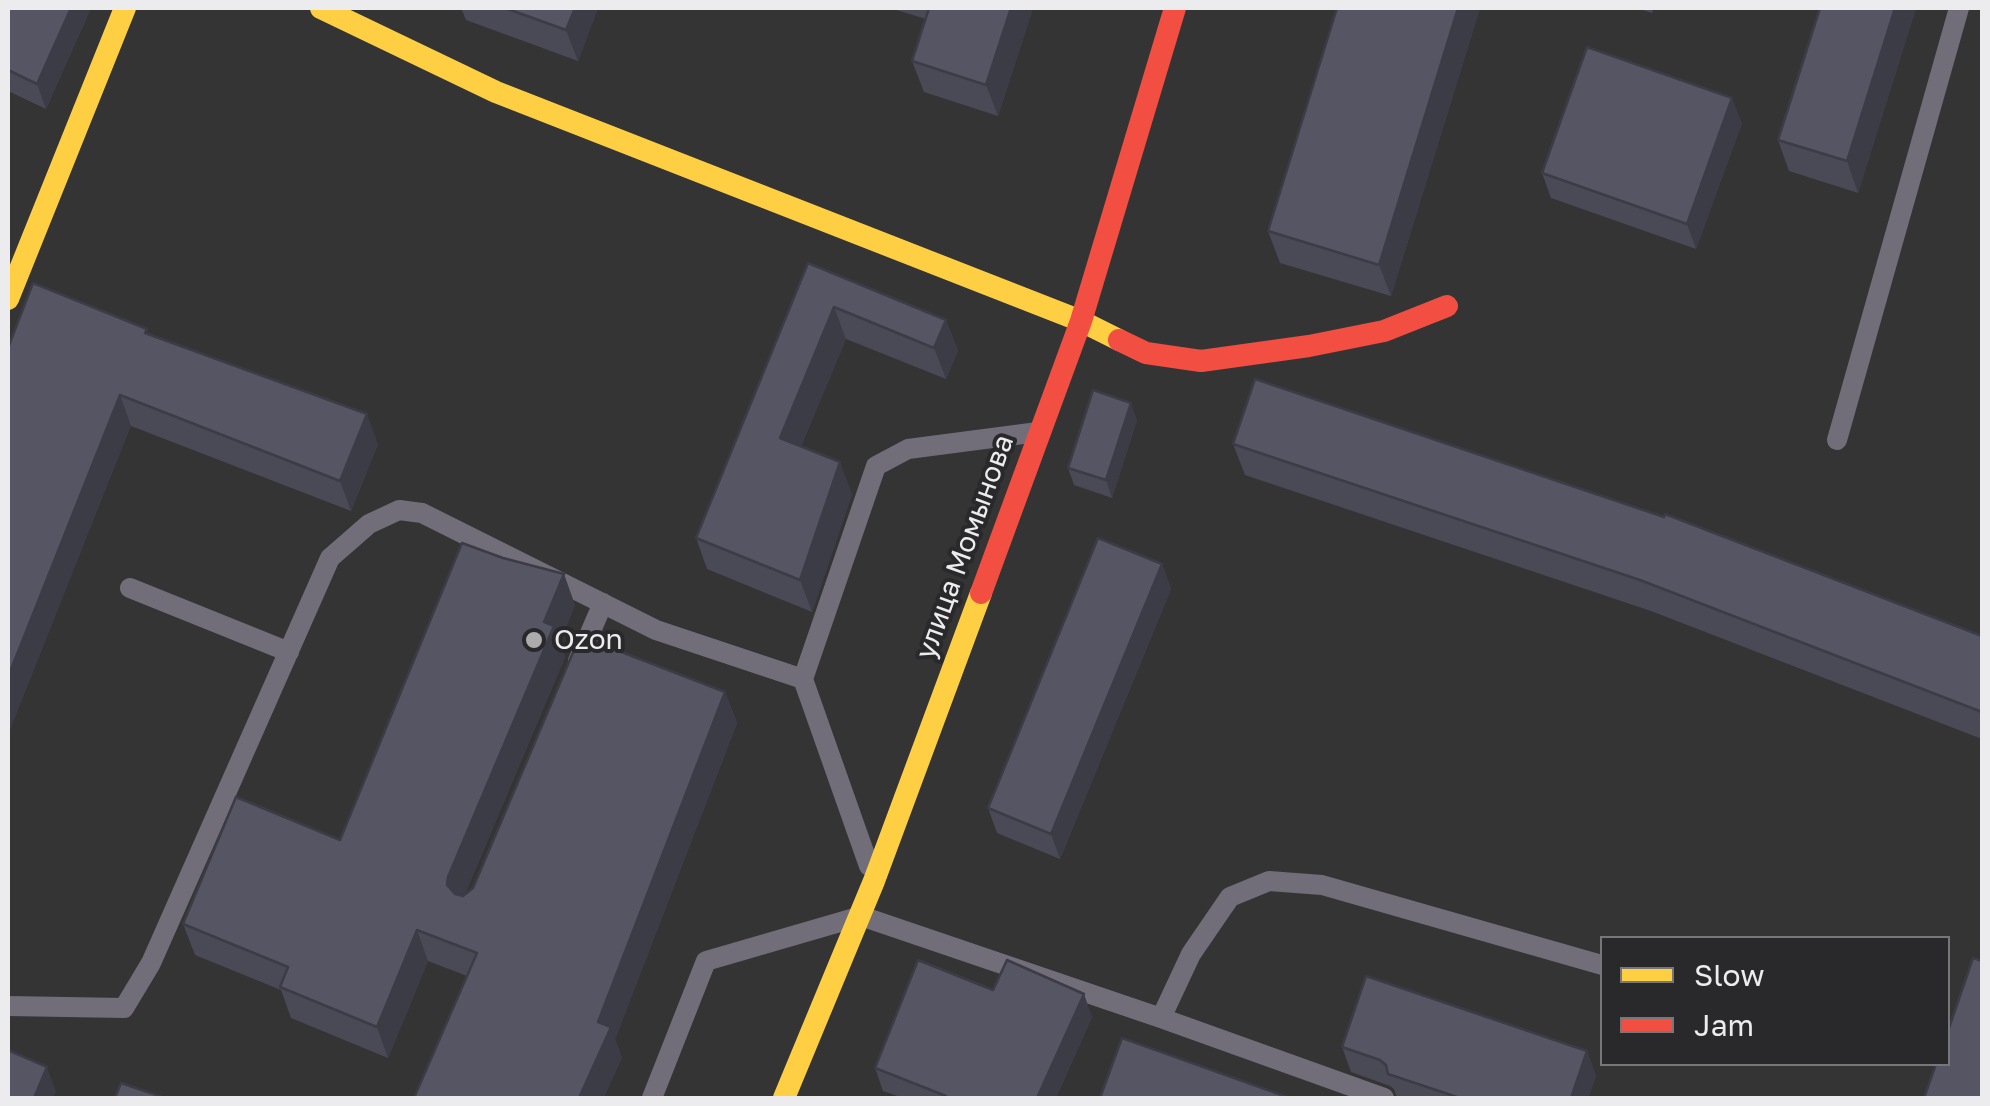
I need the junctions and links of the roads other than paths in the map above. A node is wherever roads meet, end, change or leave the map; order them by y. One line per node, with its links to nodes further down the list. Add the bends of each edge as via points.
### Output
1 (126, 8): 5 (street)
2 (321, 8): 7 (street, via 496,92)
3 (1176, 8): 7 (street, улица Момынова)
4 (1960, 8): 9 (lane)
5 (8, 299)
6 (1447, 306): 7 (street, via 1384,331 1201,361 1146,353)
7 (1081, 321): 8 (street, улица Момынова)
8 (1040, 432): 14 (lane, via 908,449 876,466); 15 (street, улица Момынова)
9 (1837, 440)
10 (130, 588): 12 (lane)
11 (603, 603): 12 (lane, via 422,513 399,510 369,524 330,558); 13 (lane); 14 (lane, via 656,630)
12 (288, 652): 18 (lane, via 151,963 124,1008)
13 (572, 676)
14 (803, 679): 15 (lane)
15 (874, 881): 16 (street, улица Момынова)
16 (861, 916): 19 (lane); 20 (lane, via 706,961); 21 (street, улица Момынова)
17 (1600, 964): 19 (lane, via 1322,885 1269,881 1230,897 1191,954)
18 (8, 1006)
19 (1161, 1018): 22 (lane)
20 (652, 1098)
21 (784, 1098)
22 (1384, 1098)

